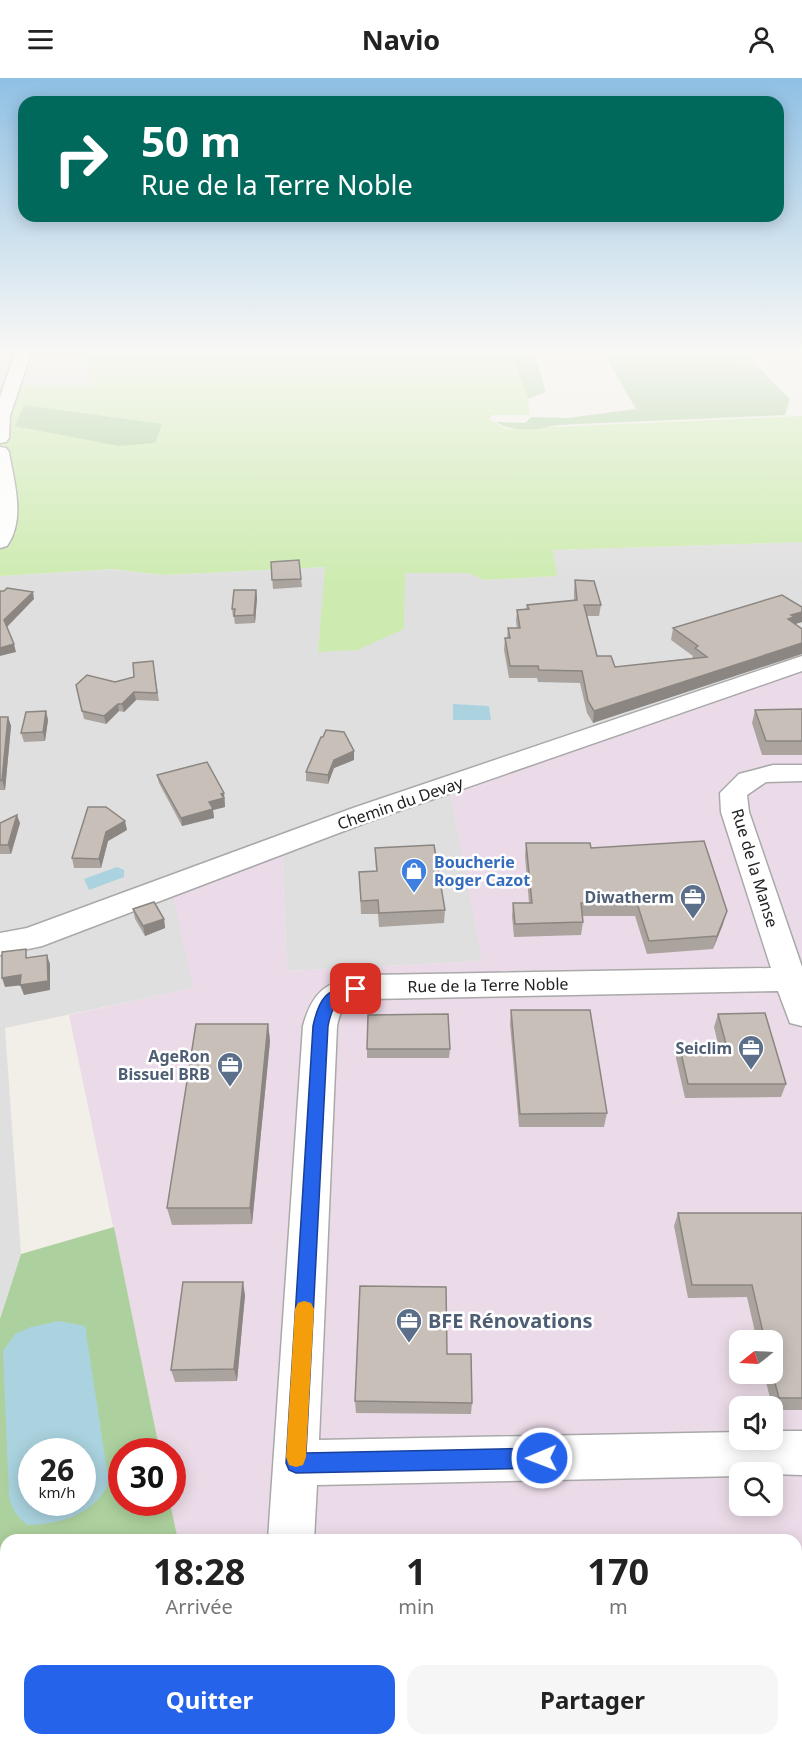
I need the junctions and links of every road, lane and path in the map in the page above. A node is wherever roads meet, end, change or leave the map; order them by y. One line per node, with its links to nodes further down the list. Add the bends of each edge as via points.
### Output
1 (0, 452): 2 (street, via 7,507 5,534)
2 (0, 542)
3 (802, 663): 5 (street, Chemin du Devay, via 363,814 31,938)
4 (802, 773): 6 (street, Rue de la Manse, via 762,773 744,781 733,793 735,812)
5 (0, 944)
6 (790, 979): 7 (street, Rue de la Manse); 9 (street, Rue de la Terre Noble, via 372,987 333,997 324,1006 320,1026)
7 (802, 1014)
8 (802, 1453): 9 (street)
9 (296, 1463): 10 (street, Rue de la Terre Noble)
10 (291, 1534)

